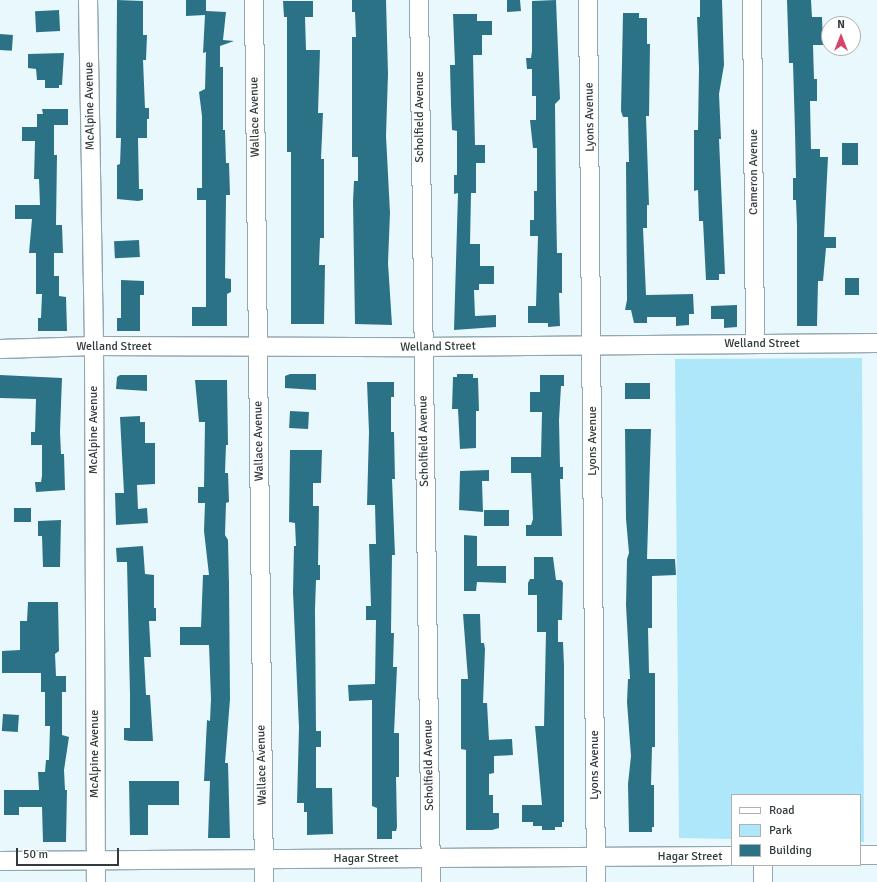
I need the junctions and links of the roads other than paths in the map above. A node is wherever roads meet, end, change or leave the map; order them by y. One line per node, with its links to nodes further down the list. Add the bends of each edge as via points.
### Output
1 (88, 0): 9 (street, McAlpine Avenue)
2 (254, 0): 11 (street, Wallace Avenue)
3 (419, 0): 10 (street, Scholfield Avenue)
4 (588, 0): 7 (street, Lyons Avenue)
5 (752, 0): 8 (street, Cameron Avenue)
6 (877, 343): 8 (street, Welland Street)
7 (593, 344): 8 (street, Welland Street); 10 (street, Welland Street); 16 (street, Lyons Avenue)
8 (755, 344)
9 (94, 346): 11 (street, Welland Street); 12 (street, Welland Street); 20 (street, McAlpine Avenue)
10 (422, 347): 11 (street, Welland Street); 17 (street, Scholfield Avenue)
11 (258, 348): 18 (street, Wallace Avenue)
12 (0, 349)
13 (861, 855): 14 (street)
14 (877, 855)
15 (731, 856): 16 (street, Hagar Street)
16 (596, 857): 17 (street, Hagar Street); 25 (street, Lyons Avenue)
17 (430, 858): 18 (street, Hagar Street); 24 (street, Scholfield Avenue)
18 (263, 859): 20 (street, Hagar Street); 23 (street, Wallace Avenue)
19 (0, 861): 20 (street, Hagar Street)
20 (95, 861): 22 (street, McAlpine Avenue)
21 (763, 866): 26 (street)
22 (96, 882)
23 (264, 882)
24 (430, 882)
25 (596, 882)
26 (762, 882)

